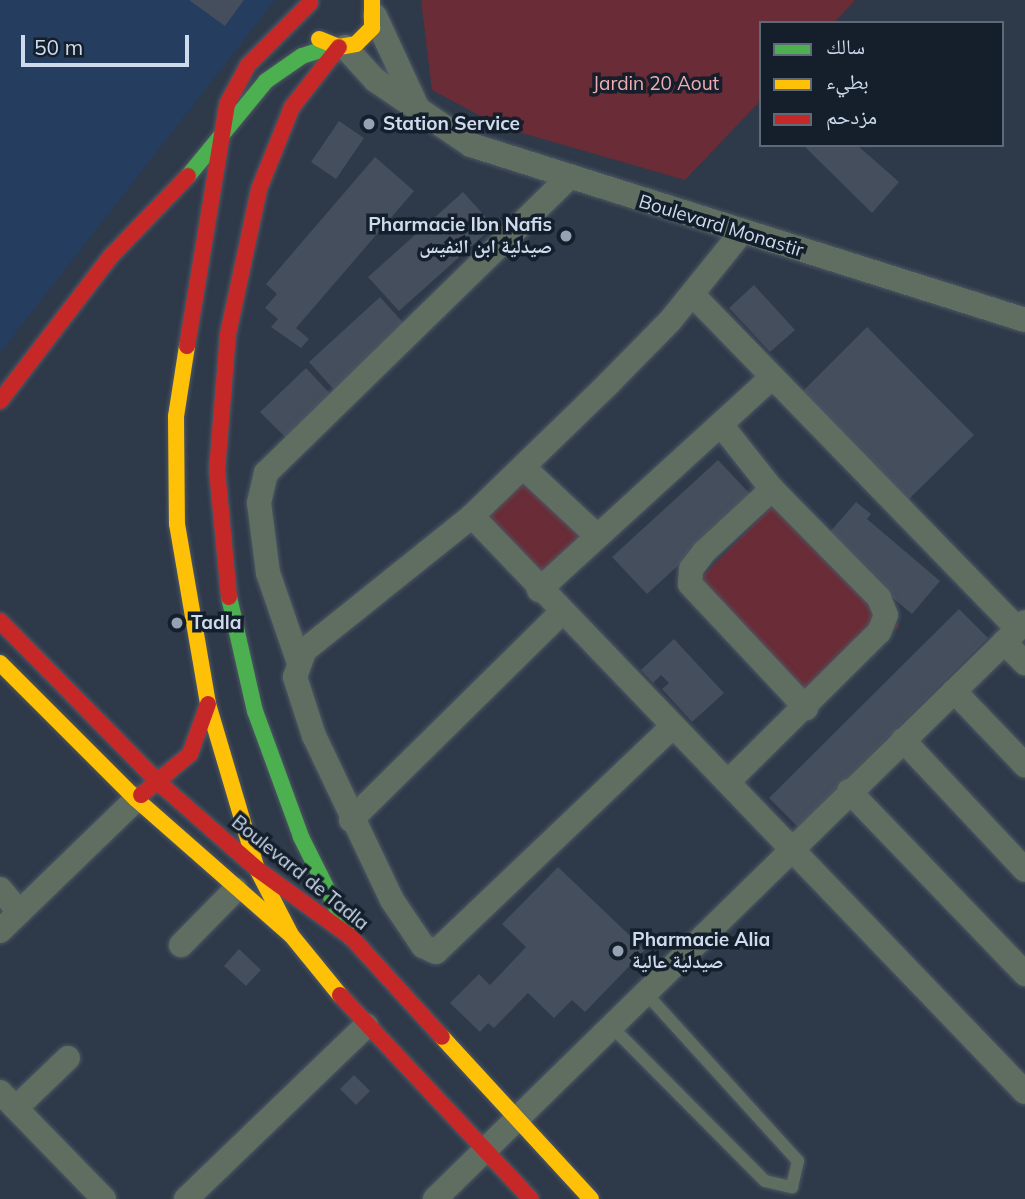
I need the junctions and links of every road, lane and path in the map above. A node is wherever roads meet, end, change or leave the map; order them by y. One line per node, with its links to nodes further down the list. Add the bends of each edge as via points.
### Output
1 (310, 1): 3 (street, via 312,30); 4 (street)
2 (374, 8): 3 (street, via 366,37); 5 (street)
3 (339, 47): 5 (street, Boulevard Monastir); 7 (street, via 302,56 266,81); 47 (street, via 312,75 283,125 243,249 219,408 217,498 223,571 255,711 301,837)
4 (233, 86): 6 (street); 7 (street)
5 (423, 116): 9 (street, Boulevard Monastir, via 471,145)
6 (208, 117)
7 (220, 139): 11 (street, via 164,216); 29 (street, via 196,231 181,351 175,495)
8 (169, 169): 11 (street)
9 (567, 179): 10 (street, Boulevard Monastir); 25 (street, via 266,473 259,503 268,573)
10 (741, 233): 12 (street); 13 (street, Boulevard Monastir)
11 (111, 256): 15 (street)
12 (693, 295): 14 (street); 17 (street)
13 (1025, 320)
14 (770, 379): 16 (street); 24 (street)
15 (0, 401)
16 (722, 426): 18 (street); 20 (street)
17 (523, 467): 19 (street); 20 (street)
18 (772, 489): 30 (street, via 886,610 879,632); 30 (street, via 704,552 691,569 690,584)
19 (472, 516): 21 (street); 25 (street)
20 (597, 536): 21 (street)
21 (538, 590): 22 (street)
22 (561, 613): 31 (street); 38 (street)
23 (0, 621): 34 (street, Boulevard de Tadla)
24 (1016, 631): 27 (street); 28 (street)
25 (298, 660): 38 (street, via 300,700)
26 (0, 663): 37 (street)
27 (1025, 663)
28 (954, 691): 32 (street); 33 (street)
29 (208, 704): 34 (street, via 190,754); 40 (street)
30 (806, 708): 35 (street)
31 (673, 726): 35 (street); 38 (street, via 436,952 423,946 400,911)
32 (903, 740): 36 (street); 41 (street)
33 (1025, 765)
34 (158, 782): 37 (street); 40 (street, Boulevard de Tadla)
35 (728, 782): 39 (street)
36 (849, 790): 39 (street); 49 (street)
37 (136, 799): 43 (street); 44 (street)
38 (351, 820)
39 (794, 848): 50 (street); 54 (street)
40 (257, 869): 46 (street); 47 (street, Boulevard de Tadla)
41 (1025, 870)
42 (0, 889): 44 (street)
43 (236, 889): 46 (street); 48 (street)
44 (19, 912): 45 (street)
45 (0, 931)
46 (291, 935): 52 (street)
47 (351, 937): 56 (street, Boulevard de Tadla)
48 (181, 946)
49 (1025, 974)
50 (645, 992): 51 (street); 51 (lane, via 798,1161 792,1187 765,1181)
51 (611, 1026): 56 (street)
52 (366, 1027): 57 (street); 59 (street)
53 (68, 1058): 55 (street)
54 (1025, 1092)
55 (8, 1100): 58 (street)
56 (515, 1118): 57 (street); 62 (street, Boulevard de Tadla)
57 (486, 1152): 60 (street); 61 (street)
58 (104, 1199)
59 (186, 1199)
60 (435, 1199)
61 (531, 1199)
62 (591, 1199)

